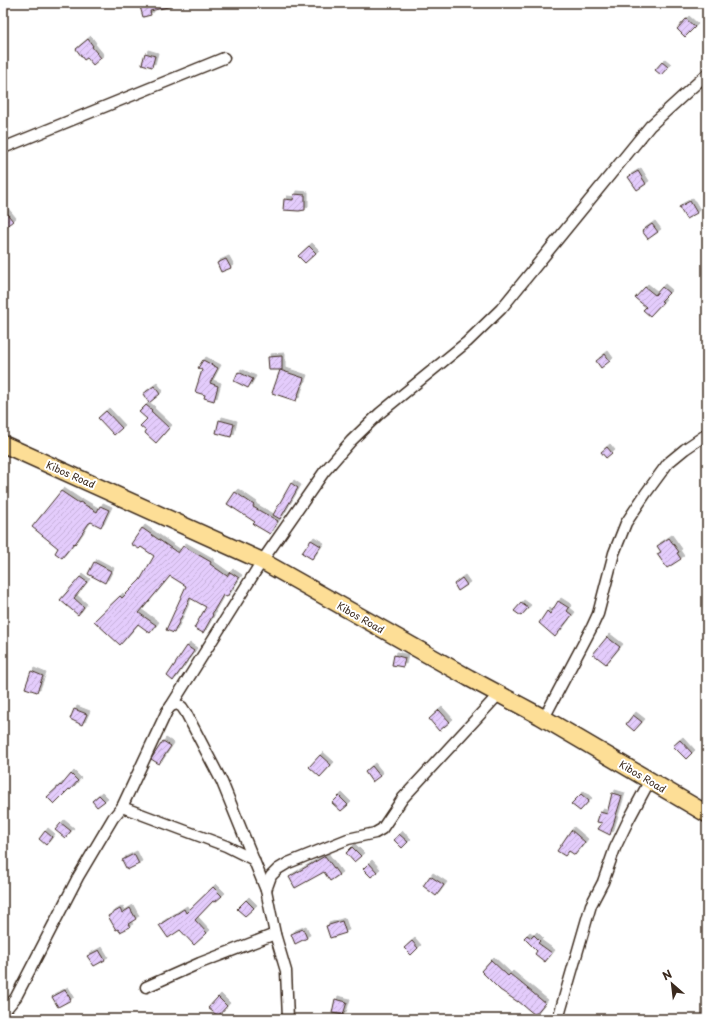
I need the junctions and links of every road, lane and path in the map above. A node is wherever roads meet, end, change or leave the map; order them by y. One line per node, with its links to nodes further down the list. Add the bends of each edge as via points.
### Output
1 (224, 58): 3 (street)
2 (707, 74): 6 (street, via 650,126 501,309 467,342 380,413 351,441 324,472)
3 (3, 148)
4 (707, 434): 9 (street, via 668,463 626,523 614,553 595,620)
5 (3, 444): 6 (main road, Kibos Road)
6 (262, 561): 7 (main road, Kibos Road); 8 (street)
7 (499, 694): 9 (main road, Kibos Road); 14 (street, via 403,798 382,829 348,839 288,863 271,876)
8 (171, 706): 11 (street); 13 (street, via 179,705 186,713 222,782)
9 (544, 718): 10 (main road, Kibos Road)
10 (650, 780): 12 (main road, Kibos Road); 20 (street, via 615,848 591,906)
11 (122, 807): 13 (street, via 226,846); 17 (street, via 78,877 16,997)
12 (707, 814)
13 (254, 860): 14 (street)
14 (266, 890): 15 (street)
15 (275, 934): 16 (street); 19 (street, via 286,971)
16 (146, 987)
17 (6, 1002): 18 (street)
18 (3, 1013)
19 (288, 1019)
20 (558, 1019)

